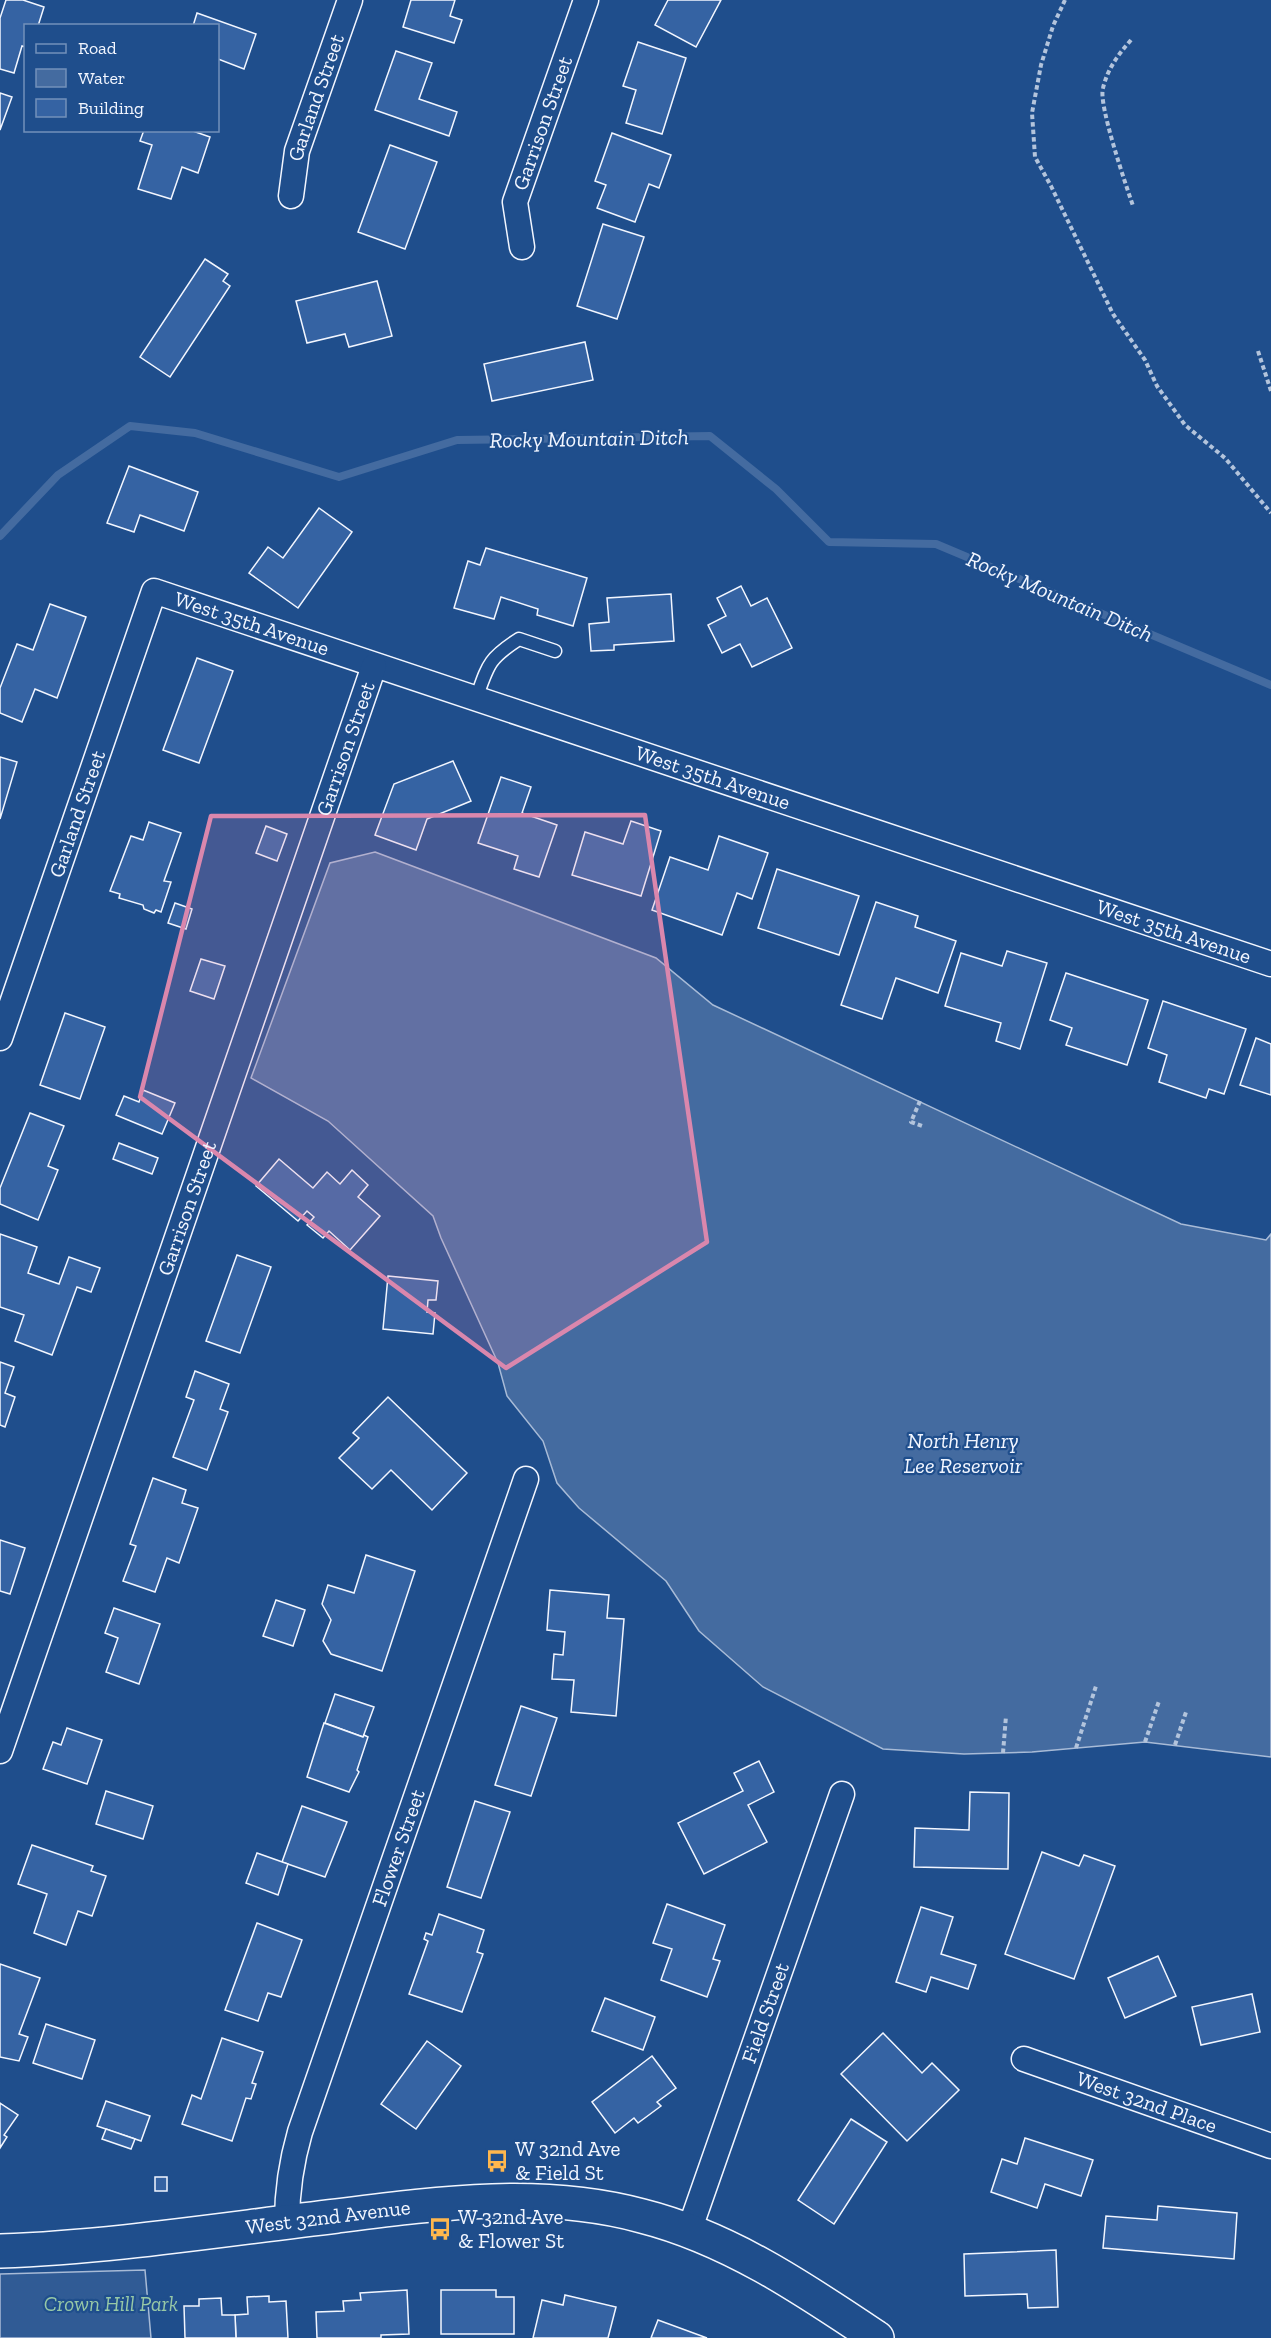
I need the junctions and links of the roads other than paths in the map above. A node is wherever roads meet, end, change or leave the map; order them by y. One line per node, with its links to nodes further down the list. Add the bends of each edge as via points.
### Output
1 (350, 0): 3 (street, Garland Street, via 297,151)
2 (586, 0): 4 (street, Garrison Street, via 515,202)
3 (291, 196)
4 (522, 247)
5 (154, 591): 7 (street, West 35th Avenue); 10 (street, Garland Street)
6 (555, 651): 8 (lane, via 519,639 499,652 488,666)
7 (374, 666): 8 (street, West 35th Avenue); 12 (street, Garrison Street)
8 (476, 699): 9 (street, West 35th Avenue)
9 (1271, 964)
10 (0, 1038)
11 (526, 1479): 16 (street, Flower Street, via 300,2132 290,2170)
12 (0, 1751)
13 (842, 1794): 17 (street, Field Street)
14 (1024, 2059): 15 (street, West 32nd Place)
15 (1271, 2146)
16 (287, 2222): 17 (street, West 32nd Avenue, via 472,2201 542,2201 612,2209); 18 (street, West 32nd Avenue, via 91,2246)
17 (689, 2231): 19 (street, West 32nd Avenue, via 772,2271)
18 (0, 2252)
19 (877, 2338)

